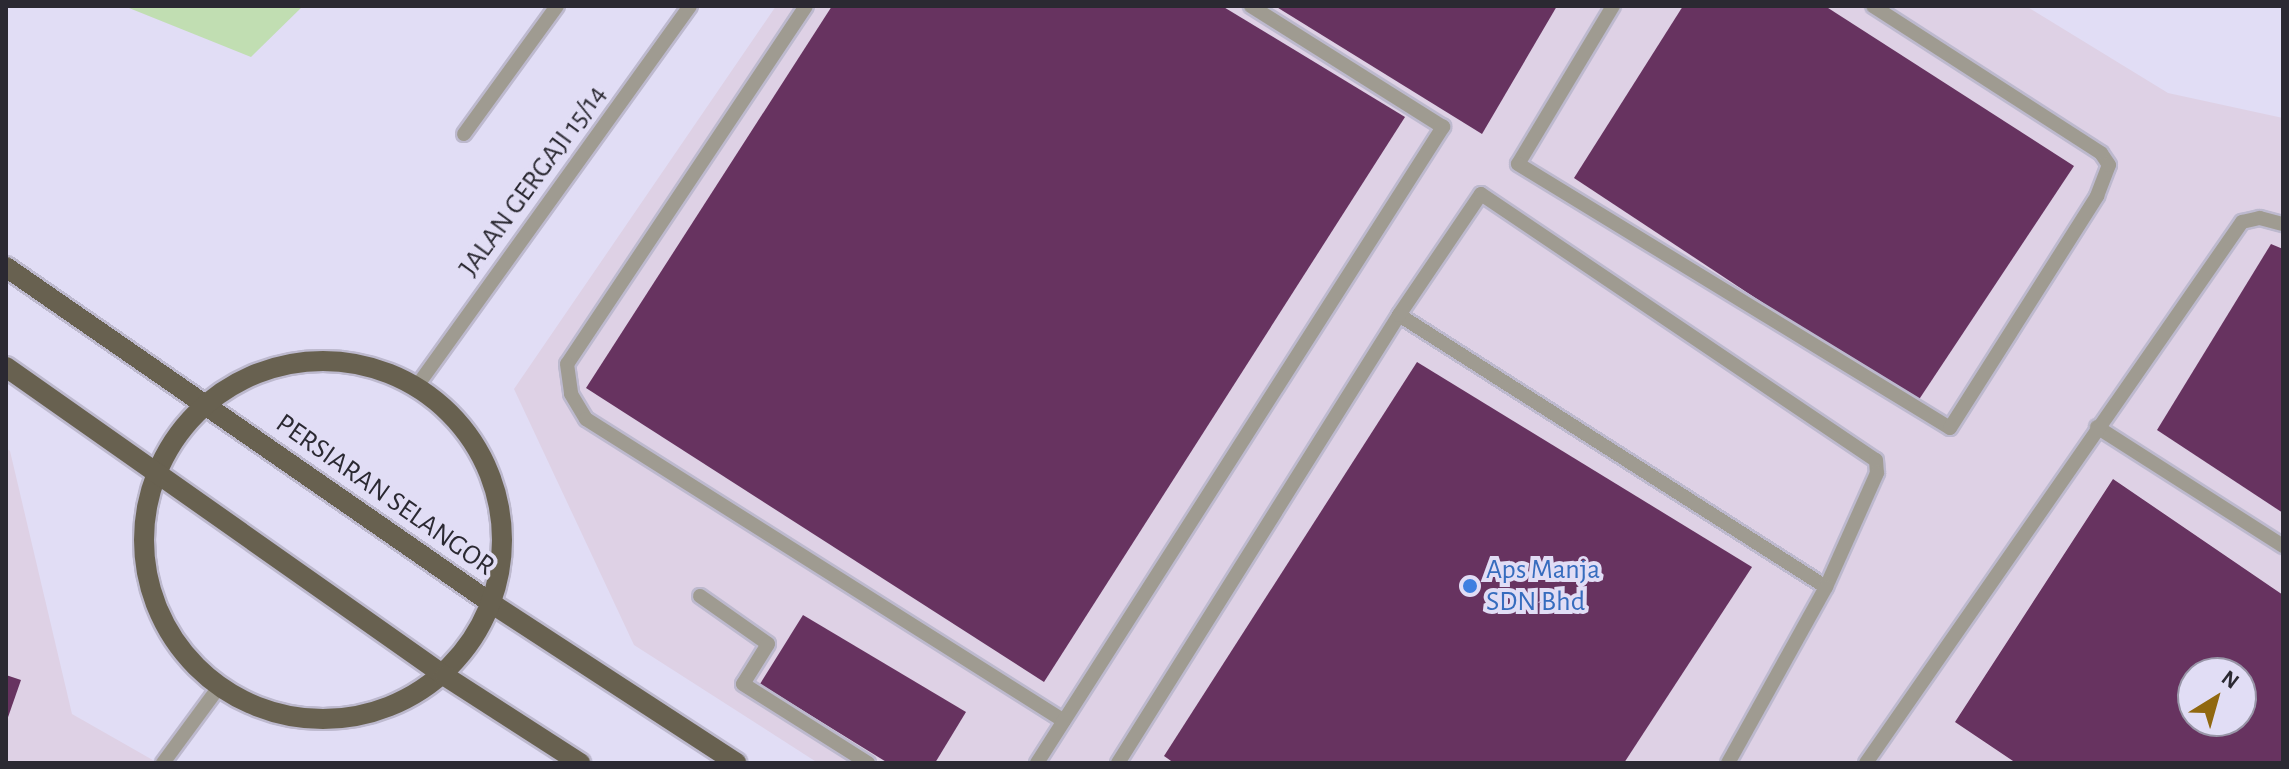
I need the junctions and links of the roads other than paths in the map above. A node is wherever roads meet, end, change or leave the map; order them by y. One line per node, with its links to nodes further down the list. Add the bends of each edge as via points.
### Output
1 (557, 6): 7 (lane)
2 (690, 6): 12 (lane, JALAN GERGAJI 15/14)
3 (806, 6): 22 (lane, via 567,364 571,394 586,419)
4 (1251, 6): 22 (lane, via 1443,127)
5 (1613, 6): 6 (lane, via 1518,164 1950,428 2097,196 2109,165 2101,153)
6 (1873, 6)
7 (464, 134)
8 (2283, 224): 14 (lane, via 2260,218 2242,222)
9 (6, 267): 13 (main road, PERSIARAN SELANGOR)
10 (1399, 315): 17 (lane); 17 (lane, via 1481,194 1876,460 1877,473); 28 (lane)
11 (6, 367): 15 (main road)
12 (417, 386): 13 (main road, via 364,364 307,359 252,373); 19 (main road, via 464,427 494,482 504,543)
13 (203, 403): 15 (main road, via 174,436); 19 (main road, PERSIARAN SELANGOR)
14 (2097, 427): 16 (lane); 30 (lane)
15 (153, 474): 20 (main road); 21 (main road, via 141,533 150,592 177,645)
16 (2283, 546)
17 (1826, 587): 29 (lane)
18 (700, 596): 26 (lane, via 768,644 743,684)
19 (491, 603): 20 (main road, via 472,643); 25 (main road, PERSIARAN SELANGOR)
20 (445, 676): 21 (main road, via 392,707 333,720 274,713); 24 (main road)
21 (219, 687): 23 (lane)
22 (1064, 721): 27 (lane)
23 (163, 763)
24 (580, 763)
25 (736, 763)
26 (868, 763)
27 (1037, 763)
28 (1118, 763)
29 (1728, 763)
30 (1866, 763)

